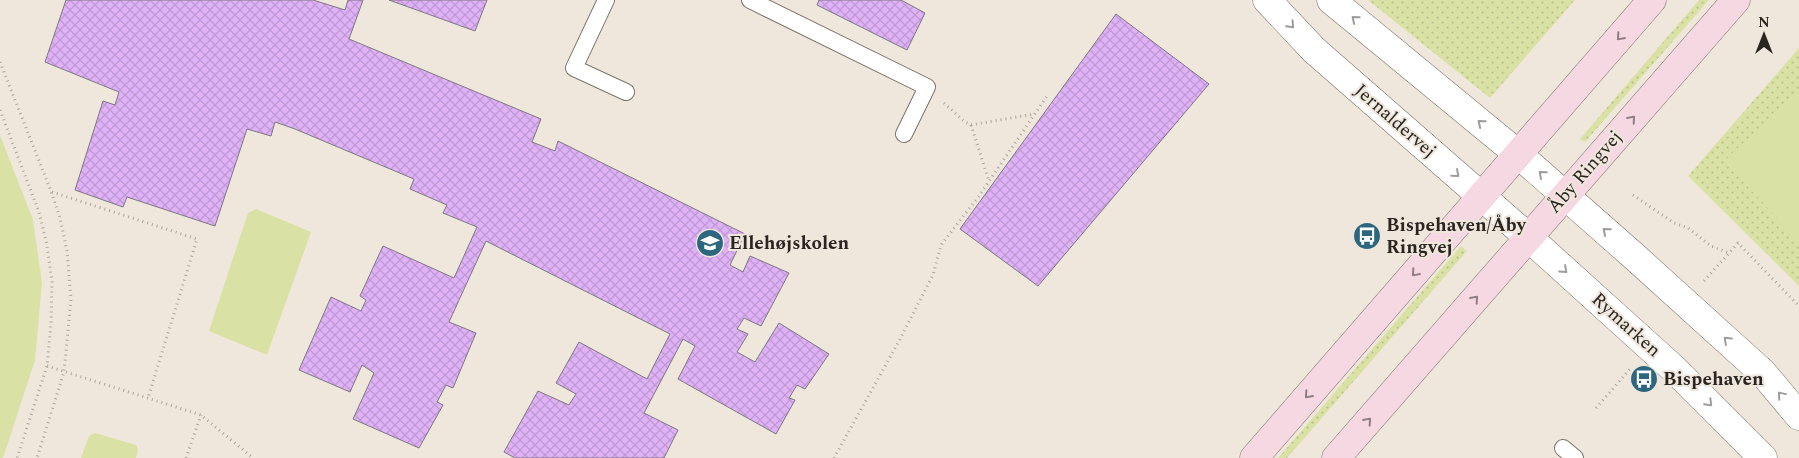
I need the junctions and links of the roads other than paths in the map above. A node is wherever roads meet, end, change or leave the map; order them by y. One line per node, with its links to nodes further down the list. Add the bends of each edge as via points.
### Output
1 (606, 0): 7 (lane, via 574,68)
2 (750, 0): 8 (lane, via 927,87)
3 (1267, 0): 11 (street, Jernaldervej, one-way to 11, via 1314,50)
4 (1331, 0): 9 (street, one-way to 4)
5 (1652, 0): 9 (main road, one-way to 9)
6 (1736, 0): 10 (main road, Åby Ringvej, one-way to 6)
7 (626, 92)
8 (904, 134)
9 (1518, 154): 10 (street, one-way to 9); 11 (main road)
10 (1565, 195): 12 (main road, Åby Ringvej); 13 (street, one-way to 10, via 1763,373)
11 (1481, 196): 12 (street, Jernaldervej); 14 (main road, one-way to 14)
12 (1528, 237): 15 (main road, Åby Ringvej, one-way to 12); 16 (street, Rymarken, one-way to 16, via 1674,369)
13 (1799, 416)
14 (1254, 458)
15 (1336, 458)
16 (1763, 458)

